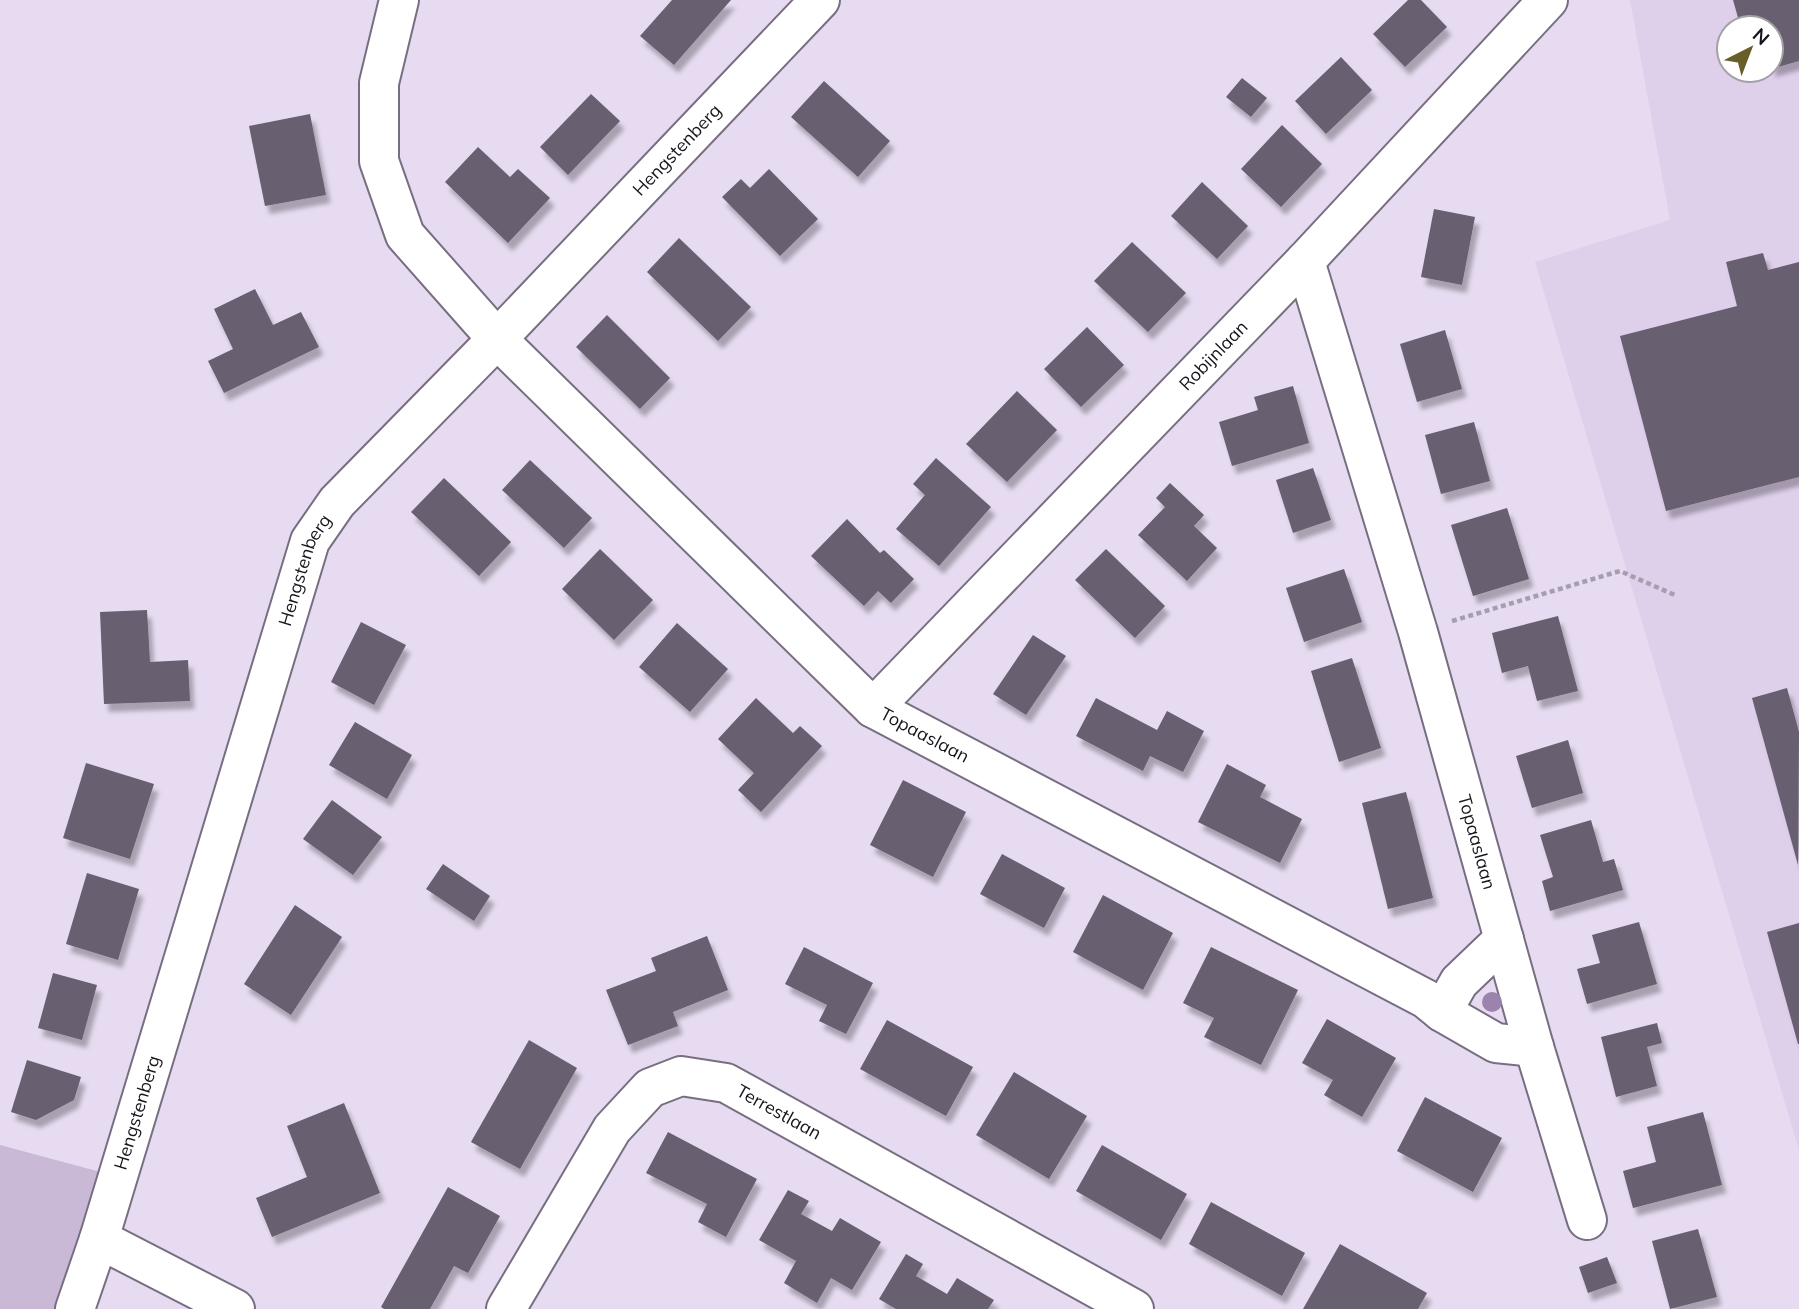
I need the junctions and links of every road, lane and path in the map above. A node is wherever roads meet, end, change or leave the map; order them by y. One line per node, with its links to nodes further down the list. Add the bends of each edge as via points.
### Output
1 (399, 0): 5 (street, Topaaslaan, via 379,83 380,161 405,235)
2 (820, 0): 5 (street, Hengstenberg)
3 (1548, 0): 4 (street, Robijnlaan)
4 (1305, 261): 7 (street, Topaaslaan); 8 (street, Robijnlaan)
5 (497, 339): 8 (street, Topaaslaan); 13 (street, Hengstenberg, via 337,502 310,541)
6 (1677, 596): 7 (path, via 1620,571)
7 (1418, 632): 9 (street, Topaaslaan)
8 (873, 708): 10 (street, Topaaslaan, via 1426,999)
9 (1504, 939): 10 (street, via 1459,982); 11 (street, Topaaslaan)
10 (1442, 1012): 11 (street, Topaaslaan, via 1496,1043)
11 (1534, 1047): 12 (street, Topaaslaan)
12 (1587, 1220)
13 (99, 1239): 14 (street, Hengstenberg); 15 (street)
14 (75, 1309)
15 (235, 1309)
16 (506, 1309): 17 (street, Terrestlaan, via 612,1129 650,1088 681,1076 726,1083)
17 (1134, 1309)

